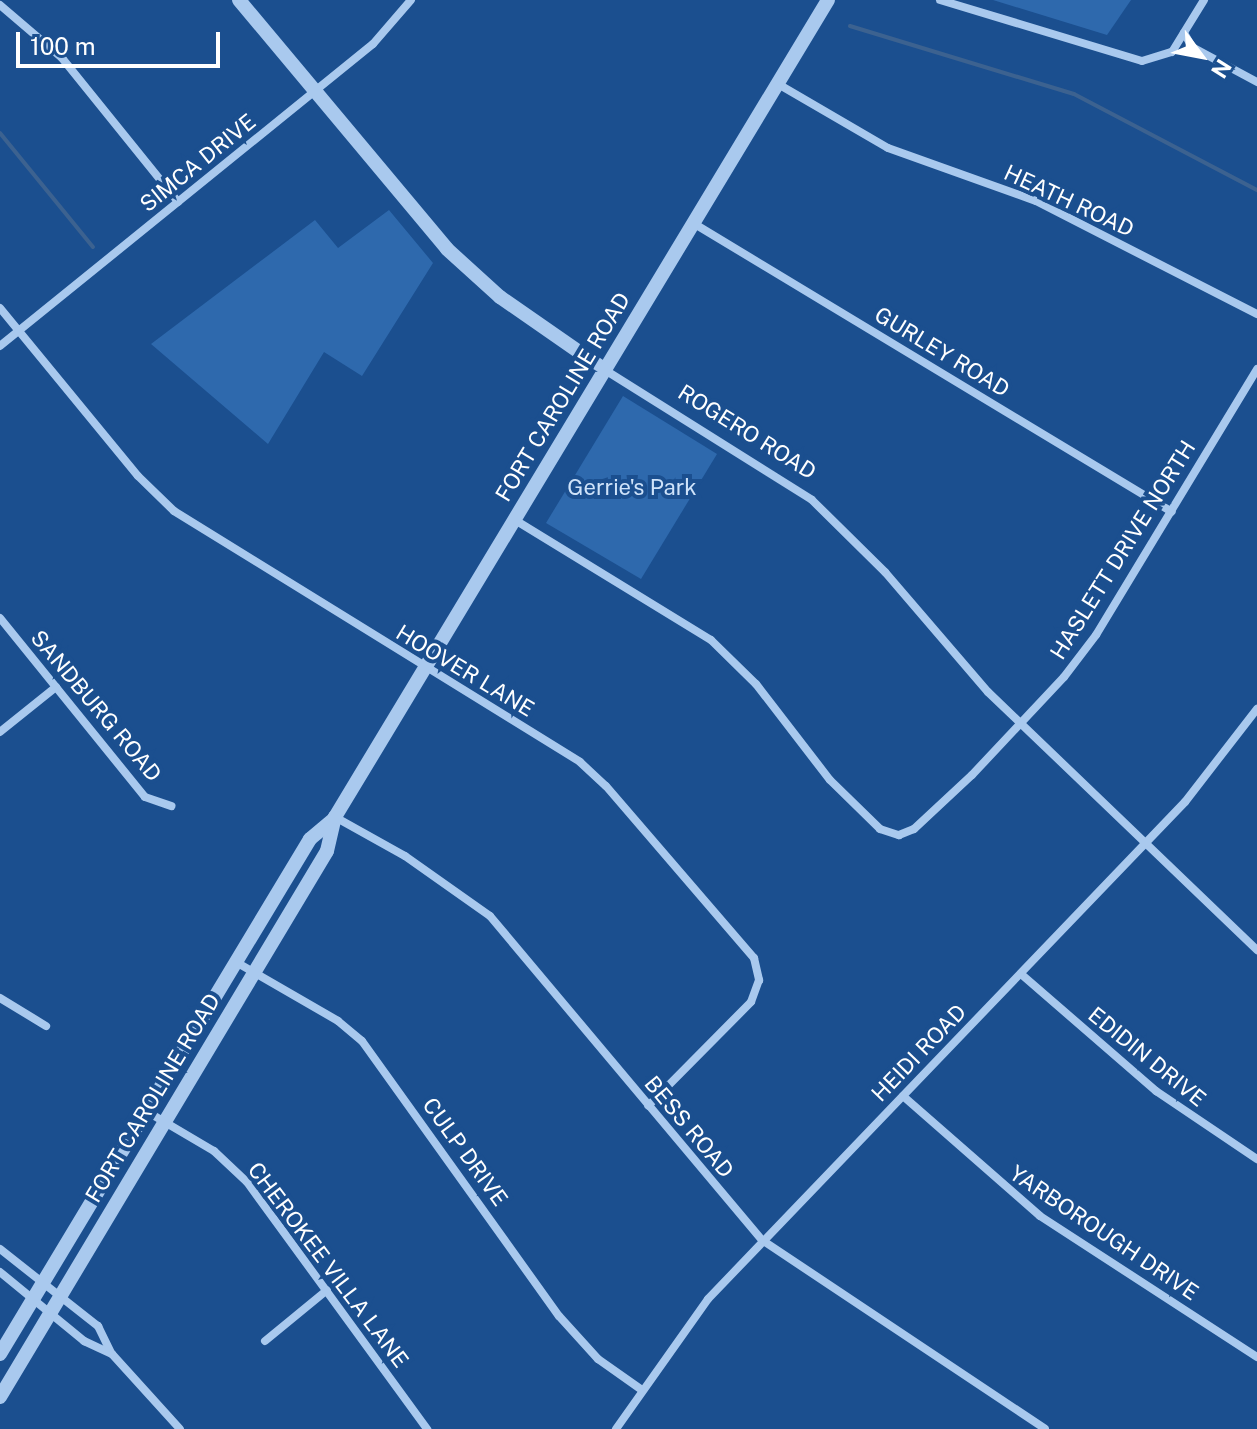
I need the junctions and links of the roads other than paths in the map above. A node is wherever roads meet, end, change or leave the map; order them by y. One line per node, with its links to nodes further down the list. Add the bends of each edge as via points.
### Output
1 (239, 0): 10 (street, ROGERO ROAD)
2 (411, 0): 10 (street, SIMCA DRIVE, via 373,44)
3 (828, 0): 9 (street, FORT CAROLINE ROAD)
4 (940, 0): 7 (street, via 1142,61 1172,52)
5 (1204, 0): 7 (street)
6 (0, 5): 11 (street, via 62,58)
7 (1184, 33): 8 (street, via 1192,47)
8 (1257, 82)
9 (778, 84): 12 (street, FORT CAROLINE ROAD); 14 (street, HEATH ROAD, via 888,148 1036,201)
10 (314, 92): 11 (street, SIMCA DRIVE); 18 (street, ROGERO ROAD, via 412,212 465,267)
11 (178, 202): 15 (street, SIMCA DRIVE)
12 (693, 223): 18 (street, FORT CAROLINE ROAD); 19 (street, GURLEY ROAD)
13 (0, 308): 15 (street, HOOVER LANE)
14 (1257, 314)
15 (18, 331): 16 (street, SIMCA DRIVE); 22 (street, HOOVER LANE, via 138,476 174,511)
16 (0, 346)
17 (1257, 369): 19 (street, HASLETT DRIVE NORTH)
18 (605, 370): 20 (street, FORT CAROLINE ROAD); 25 (street, ROGERO ROAD, via 812,500)
19 (1172, 512): 25 (street, HASLETT DRIVE NORTH, via 1096,635)
20 (515, 520): 22 (street, FORT CAROLINE ROAD); 25 (street, HASLETT DRIVE NORTH, via 711,640 756,684 830,780 880,829 899,835 914,829)
21 (0, 618): 23 (street, SANDBURG ROAD)
22 (425, 669): 28 (street, FORT CAROLINE ROAD); 37 (street, HOOVER LANE, via 494,707 597,776 754,958 759,980 751,1002)
23 (56, 687): 26 (street); 27 (street, SANDBURG ROAD, via 145,797)
24 (1257, 709): 29 (street, HEIDI ROAD, via 1211,772)
25 (1022, 724): 29 (street, ROGERO ROAD)
26 (0, 732)
27 (171, 806)
28 (335, 817): 31 (street, FORT CAROLINE ROAD, via 310,839); 32 (street, FORT CAROLINE ROAD, via 327,851); 37 (street, BESS ROAD, via 479,905)
29 (1145, 845): 30 (street, ROGERO ROAD); 33 (street, HEIDI ROAD)
30 (1257, 950)
31 (236, 962): 32 (street, CULP DRIVE); 38 (street, FORT CAROLINE ROAD)
32 (254, 973): 39 (street, FORT CAROLINE ROAD); 53 (street, CULP DRIVE, via 338,1021 362,1041 559,1316 598,1359)
33 (1021, 974): 36 (street, HEIDI ROAD); 40 (street, EDIDIN DRIVE, via 1156,1091)
34 (0, 998): 35 (street)
35 (46, 1026)
36 (903, 1096): 41 (street, HEIDI ROAD); 52 (street, YARBOROUGH DRIVE, via 1009,1193)
37 (648, 1106): 41 (street, BESS ROAD)
38 (146, 1111): 39 (street, CHEROKEE VILLA LANE); 44 (street, FORT CAROLINE ROAD)
39 (165, 1122): 45 (street, CHEROKEE VILLA LANE, via 238,1172); 46 (street, FORT CAROLINE ROAD)
40 (1257, 1159)
41 (762, 1240): 53 (street, HEIDI ROAD, via 678,1336); 58 (street, BESS ROAD)
42 (0, 1249): 44 (street)
43 (0, 1272): 47 (street)
44 (44, 1281): 46 (street); 47 (street, FORT CAROLINE ROAD)
45 (327, 1290): 49 (street); 56 (street, CHEROKEE VILLA LANE)
46 (61, 1295): 48 (street, FORT CAROLINE ROAD); 51 (street, via 98,1326)
47 (33, 1299): 48 (street); 50 (street, FORT CAROLINE ROAD)
48 (50, 1313): 51 (street, via 84,1341); 54 (street, FORT CAROLINE ROAD)
49 (265, 1341)
50 (0, 1354)
51 (112, 1354): 55 (street)
52 (1257, 1357)
53 (642, 1390): 57 (street, HEIDI ROAD)
54 (0, 1397)
55 (180, 1429)
56 (427, 1429)
57 (616, 1429)
58 (1045, 1429)

